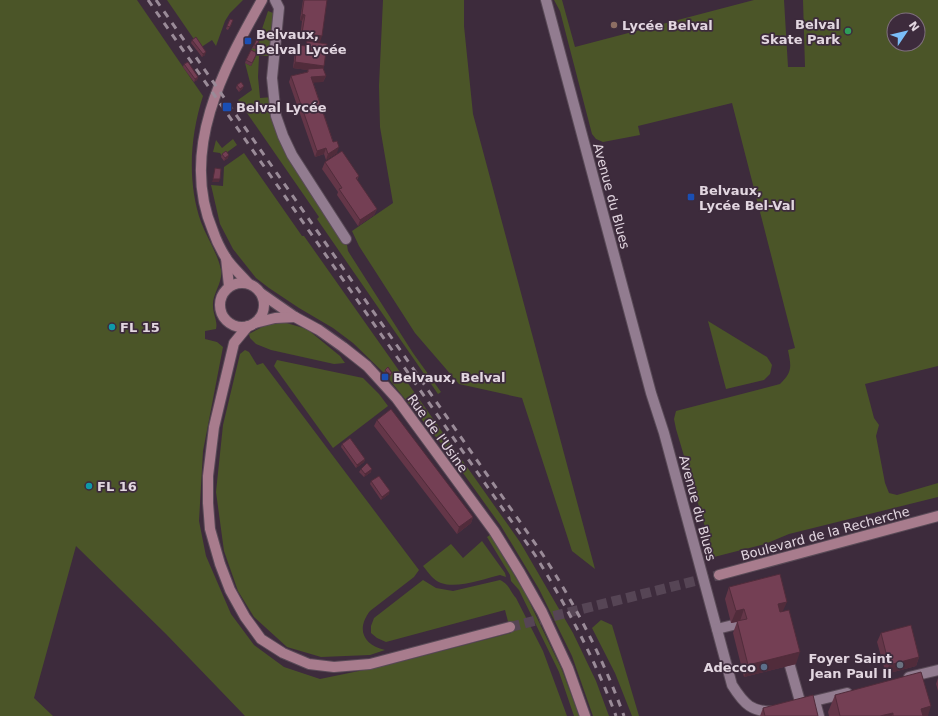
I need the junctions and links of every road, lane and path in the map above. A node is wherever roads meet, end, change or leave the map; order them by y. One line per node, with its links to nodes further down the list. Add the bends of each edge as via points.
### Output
1 (262, 0): 5 (main road, via 228,65 211,107 202,145 200,184 206,216)
2 (275, 0): 4 (street, via 279,8 272,78 276,116 292,155)
3 (546, 0): 17 (street, Avenue du Blues)
4 (346, 240)
5 (226, 258): 6 (main road); 7 (main road)
6 (248, 283): 7 (main road, via 235,283); 8 (main road)
7 (229, 286): 10 (main road, via 220,301 223,316)
8 (262, 294): 9 (main road, Rue de l'Usine); 11 (main road, via 264,310 261,317)
9 (294, 317): 11 (main road, via 275,318); 24 (main road, Rue de l'Usine, via 343,347 379,378 494,531 542,612 568,668)
10 (229, 323): 11 (main road, via 238,327); 12 (main road)
11 (252, 325): 12 (main road)
12 (234, 343): 16 (main road, via 214,427 208,476 210,529 230,590 261,639 283,653 309,664 334,667 370,664)
13 (938, 516): 14 (main road, Boulevard de la Recherche)
14 (719, 575)
15 (741, 623): 17 (street)
16 (510, 627)
17 (717, 629): 23 (street, Avenue du Blues, via 732,685 740,698 749,707 761,712)
18 (790, 666): 23 (street)
19 (938, 670): 20 (street)
20 (900, 680)
21 (855, 691): 22 (street, Avenue du Blues)
22 (815, 701): 23 (street, Avenue du Blues); 25 (street)
23 (794, 707)
24 (585, 716)
25 (819, 716)

